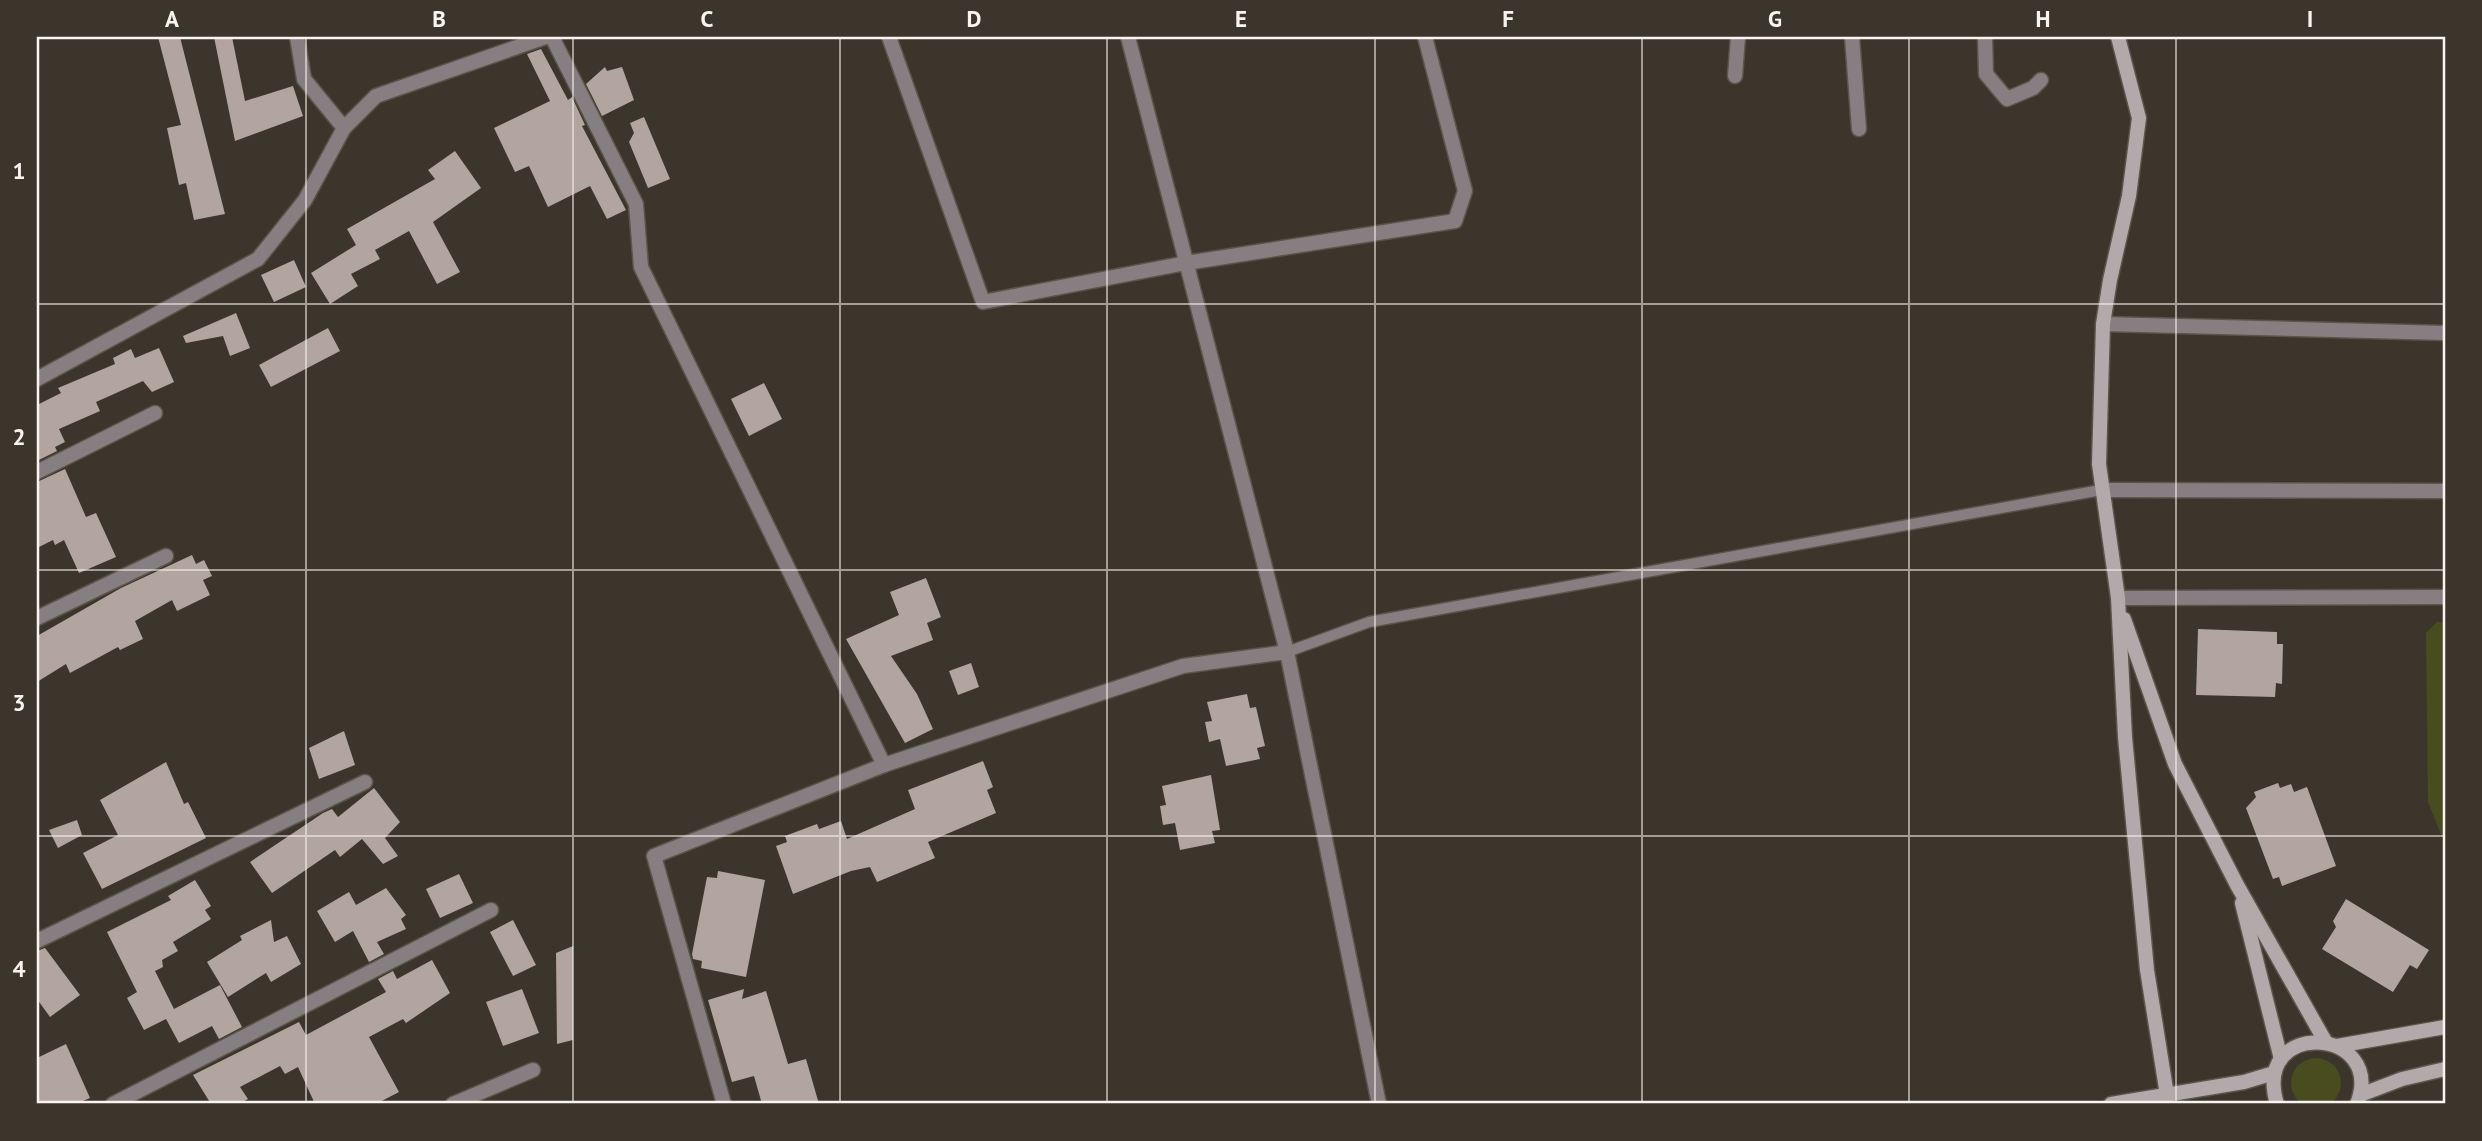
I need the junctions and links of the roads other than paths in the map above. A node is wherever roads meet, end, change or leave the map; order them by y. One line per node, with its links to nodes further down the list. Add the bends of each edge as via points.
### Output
1 (297, 37): 13 (street, via 304,79)
2 (546, 37): 13 (street, via 376,96)
3 (552, 37): 28 (street, via 636,204 641,267)
4 (888, 37): 15 (street, via 983,302)
5 (1128, 37): 15 (street)
6 (1425, 37): 15 (street, via 1465,191 1455,221)
7 (1738, 37): 11 (street)
8 (1852, 37): 14 (street)
9 (1985, 37): 12 (street, via 1986,74 2007,99)
10 (2118, 37): 16 (street, via 2139,118 2129,196)
11 (1735, 76)
12 (2041, 80)
13 (344, 128): 18 (street, via 305,200 258,260)
14 (1859, 129)
15 (1186, 263): 27 (street)
16 (2103, 324): 17 (street); 21 (street)
17 (2445, 333)
18 (37, 379)
19 (155, 413): 20 (street)
20 (37, 472)
21 (2101, 490): 22 (street); 25 (street); 27 (lane, via 1370,622)
22 (2445, 491)
23 (166, 556): 26 (street)
24 (2445, 597): 25 (street)
25 (2118, 598): 30 (street, via 2175,764); 39 (street, via 2144,942)
26 (37, 618)
27 (1287, 652): 28 (street, via 1183,666); 44 (street)
28 (884, 765): 43 (street, via 653,856)
29 (365, 782): 32 (street)
30 (2237, 885): 34 (street); 35 (street)
31 (491, 910): 41 (street)
32 (37, 941)
33 (2445, 1027): 34 (street)
34 (2331, 1044): 35 (street, via 2301,1044); 40 (street, via 2356,1064)
35 (2281, 1059): 38 (street)
36 (2445, 1069): 40 (street, via 2402,1079)
37 (533, 1070): 42 (street)
38 (2274, 1073): 39 (street); 46 (street)
39 (2167, 1095): 45 (street)
40 (2358, 1100)
41 (113, 1104)
42 (453, 1104)
43 (724, 1104)
44 (1379, 1104)
45 (2112, 1104)
46 (2277, 1104)

